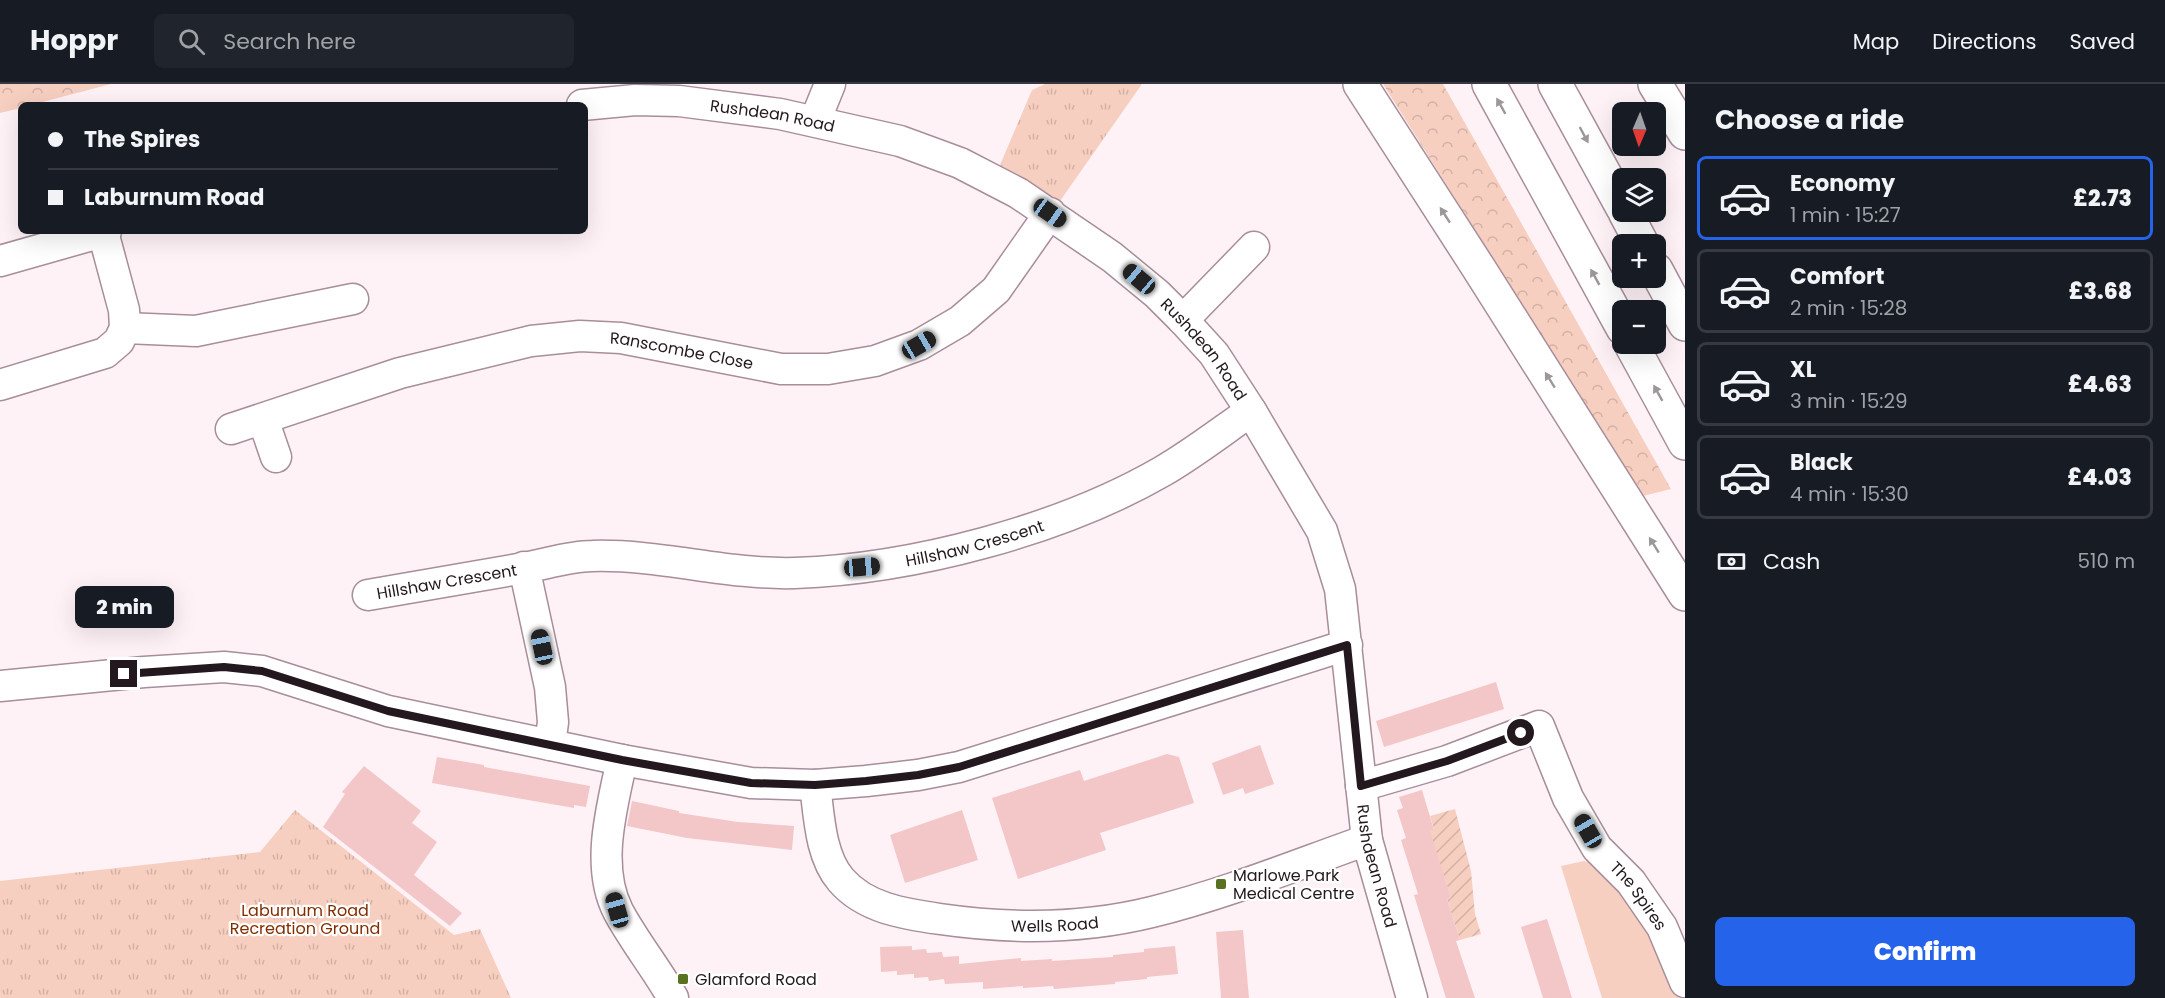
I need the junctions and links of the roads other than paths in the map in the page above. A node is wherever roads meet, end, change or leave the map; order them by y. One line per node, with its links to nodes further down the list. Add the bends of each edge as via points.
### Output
1 (830, 84): 7 (street)
2 (1360, 84): 29 (highway, one-way to 2)
3 (1488, 84): 17 (highway, one-way to 3)
4 (1555, 84): 9 (highway, one-way to 9)
5 (1655, 84): 8 (highway)
6 (588, 104): 7 (street, Rushdean Road, via 679,100)
7 (815, 121): 10 (street, Rushdean Road, via 900,141 960,163)
8 (1685, 133)
9 (1612, 188)
10 (1050, 213): 18 (street, Rushdean Road, via 1112,257); 24 (street, Ranscombe Close, via 996,290 960,321 919,345 875,361 828,369 781,369 621,338 580,336 531,341 400,373)
11 (94, 234): 14 (street)
12 (106, 234): 20 (street)
13 (1254, 247): 18 (street)
14 (0, 261)
15 (1666, 288): 19 (highway)
16 (353, 299): 20 (street, via 196,331)
17 (1612, 308)
18 (1183, 320): 23 (street, Rushdean Road, via 1214,354)
19 (1685, 324)
20 (125, 328): 22 (street, via 119,341 105,353)
21 (1636, 354): 26 (highway, one-way to 21)
22 (0, 385)
23 (1251, 411): 28 (street, Hillshaw Crescent, via 1164,470 1108,500 1032,528 884,565 795,573 726,570 636,556 590,556); 31 (street, Rushdean Road, via 1322,531 1340,589)
24 (263, 418): 25 (street, Ranscombe Close); 27 (street)
25 (231, 429)
26 (1685, 443)
27 (276, 457)
28 (524, 567): 30 (street, Hillshaw Crescent); 33 (street, Hillshaw Crescent, via 550,687)
29 (1685, 594)
30 (368, 595)
31 (1347, 645): 35 (street, via 959,767); 36 (street, Rushdean Road)
32 (0, 686): 33 (street, via 224,667 262,671 388,711)
33 (550, 745): 34 (street)
34 (622, 760): 35 (street, via 751,783); 39 (street, via 607,841 609,879 617,910)
35 (815, 785): 37 (street, Wells Road, via 821,832 829,857 839,878 858,896 879,906 975,924 1045,925 1150,913)
36 (1361, 786): 37 (street, Rushdean Road); 38 (street, The Spires, via 1447,761 1539,726 1568,798 1597,848 1631,882 1662,927)
37 (1367, 840): 40 (street, Rushdean Road)
38 (1685, 982)
39 (673, 998)
40 (1412, 998)

